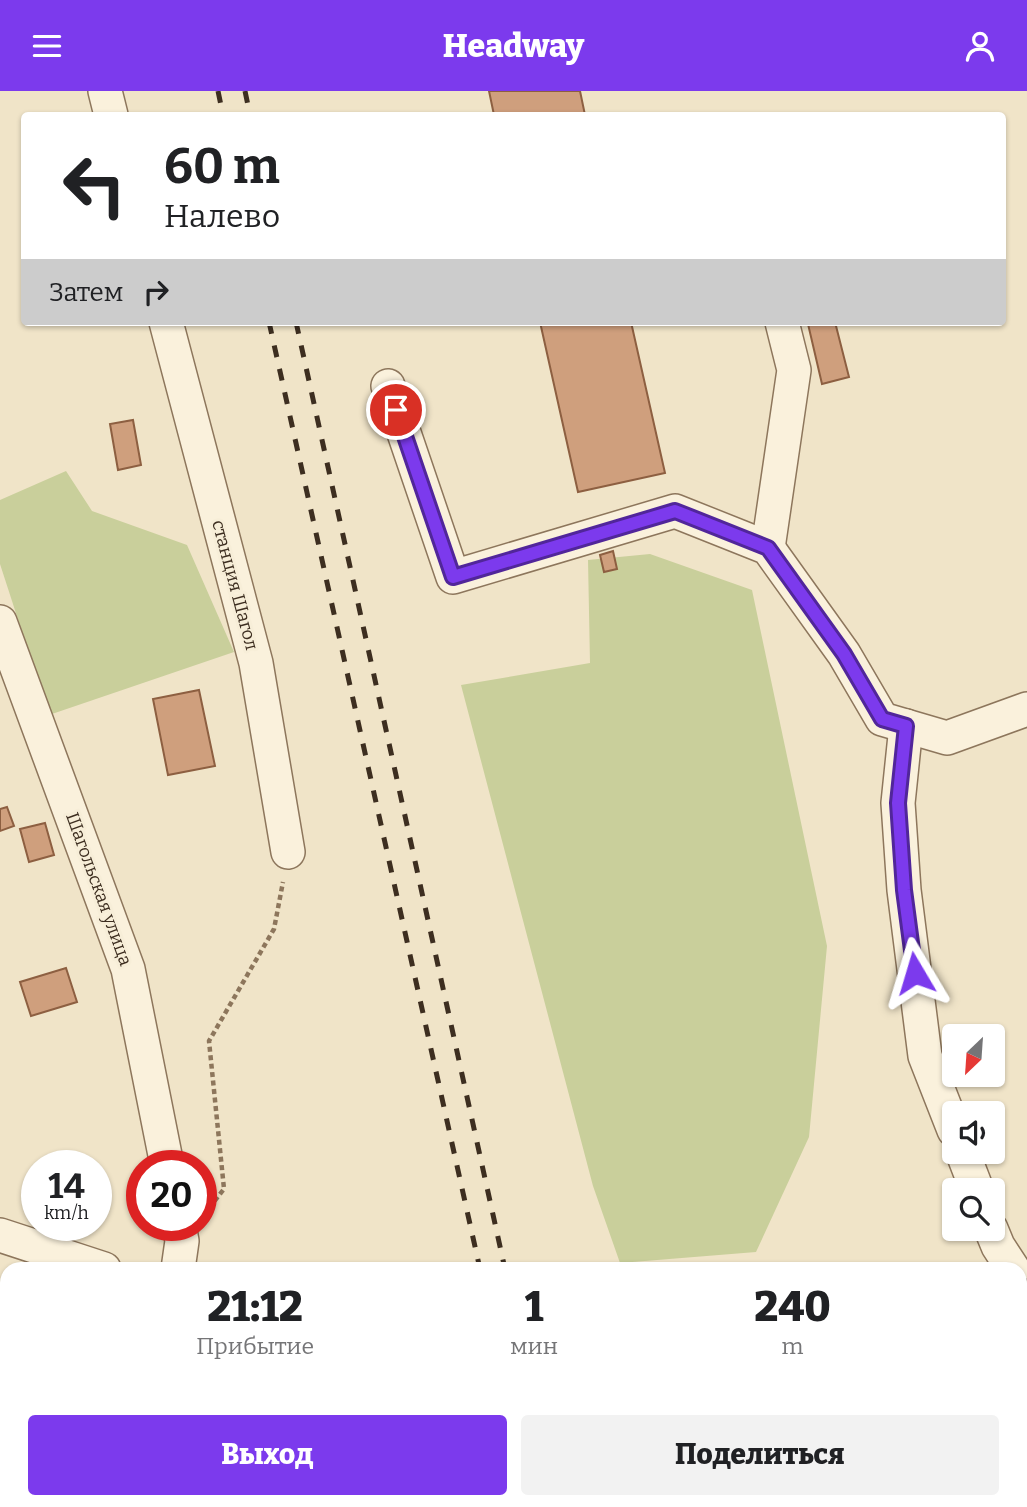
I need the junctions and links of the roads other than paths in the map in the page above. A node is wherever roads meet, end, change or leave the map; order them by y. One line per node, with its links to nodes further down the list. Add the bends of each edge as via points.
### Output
1 (105, 91): 2 (street)
2 (110, 112)
3 (167, 326): 10 (street, станция Шагол, via 256,663)
4 (783, 326): 6 (street, via 794,370)
5 (388, 386): 6 (street, via 453,577 675,511)
6 (768, 548): 9 (street, via 844,654 882,719)
7 (0, 622): 12 (street, Шагольская улица, via 128,969)
8 (1027, 709): 9 (street, via 947,738)
9 (906, 726): 11 (street, via 898,803 904,890 925,1056)
10 (288, 852)
11 (943, 1101)
12 (164, 1150)
13 (0, 1235): 16 (street)
14 (182, 1241): 17 (street)
15 (996, 1241): 18 (street)
16 (83, 1262)
17 (179, 1262)
18 (1009, 1262)

